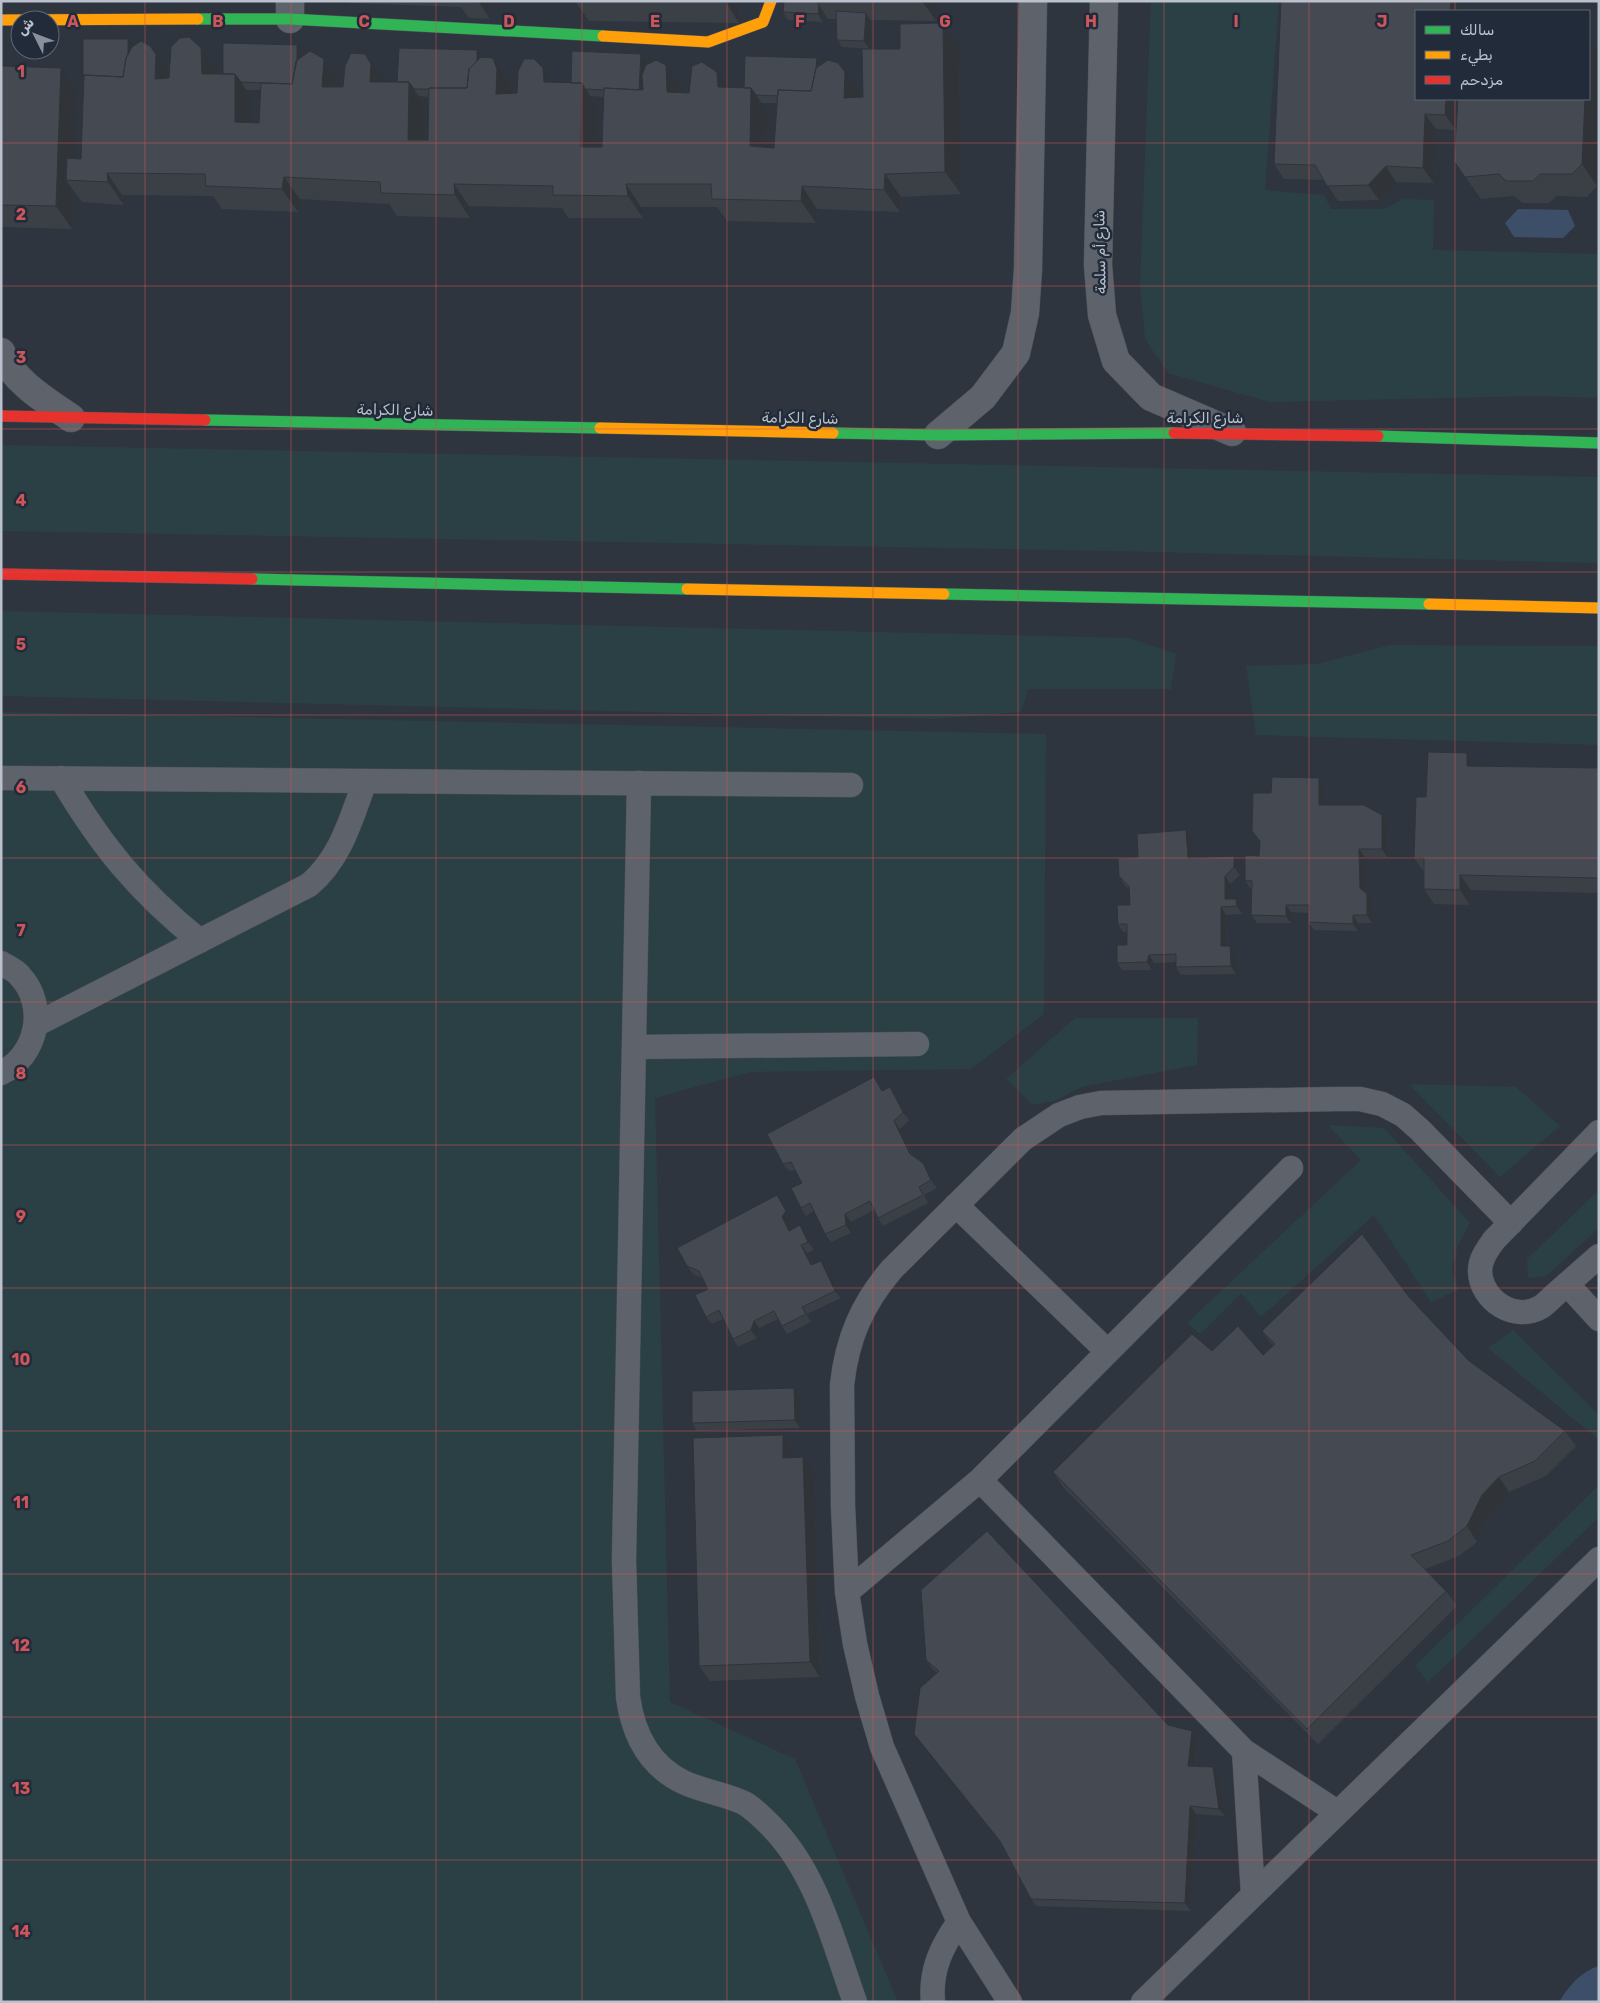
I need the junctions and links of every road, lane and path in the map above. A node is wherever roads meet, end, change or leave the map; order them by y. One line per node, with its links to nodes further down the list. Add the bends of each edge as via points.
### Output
1 (771, 1): 4 (main road, via 763,22 708,42)
2 (1033, 1): 10 (street, via 1025,313 1016,353 983,397)
3 (1104, 1): 9 (street, شارع أم سلمة, via 1098,265 1102,314 1116,361 1151,397)
4 (290, 10): 5 (main road)
5 (1, 20)
6 (1, 352): 8 (street, via 30,390)
7 (1, 416): 8 (main road, شارع الكرامة)
8 (71, 418): 10 (main road, شارع الكرامة)
9 (1232, 432): 10 (main road, شارع الكرامة); 11 (main road, شارع الكرامة)
10 (938, 435)
11 (1599, 443)
12 (1, 574): 13 (main road)
13 (1599, 608)
14 (1, 778): 15 (lane)
15 (61, 778): 16 (lane); 19 (lane, via 113,857 166,914)
16 (365, 781): 17 (lane); 19 (lane, via 341,845 322,874 294,894)
17 (639, 783): 18 (lane); 23 (lane)
18 (851, 785)
19 (200, 941): 21 (lane)
20 (1, 963): 21 (lane, via 20,976 34,998)
21 (37, 1024): 24 (lane, via 29,1048 12,1068)
22 (917, 1044): 23 (lane)
23 (634, 1047): 40 (lane, via 624,1560 631,1719 639,1740 666,1771 683,1782 745,1804 771,1826 792,1852 809,1878)
24 (1, 1074)
25 (1599, 1132): 28 (lane)
26 (1291, 1168): 32 (lane)
27 (956, 1205): 28 (lane, via 1023,1139 1047,1122 1080,1107 1123,1101 1360,1099 1382,1104 1403,1115); 32 (lane); 35 (lane, via 876,1289 852,1334 842,1385)
28 (1511, 1223): 30 (lane, via 1484,1254 1480,1270 1484,1287 1493,1301 1508,1310 1524,1312 1541,1307)
29 (1599, 1256): 30 (lane)
30 (1567, 1284): 31 (lane)
31 (1599, 1319)
32 (1107, 1351): 33 (lane)
33 (980, 1480): 35 (lane); 36 (lane)
34 (1599, 1559): 37 (lane)
35 (847, 1592): 39 (lane, via 855,1644 882,1747)
36 (1244, 1750): 37 (lane); 38 (lane)
37 (1337, 1812): 38 (lane)
38 (1253, 1894): 43 (lane)
39 (959, 1922): 41 (lane, via 939,1955 934,1973); 42 (lane)
40 (855, 2002)
41 (933, 2002)
42 (1010, 2002)
43 (1142, 2002)

